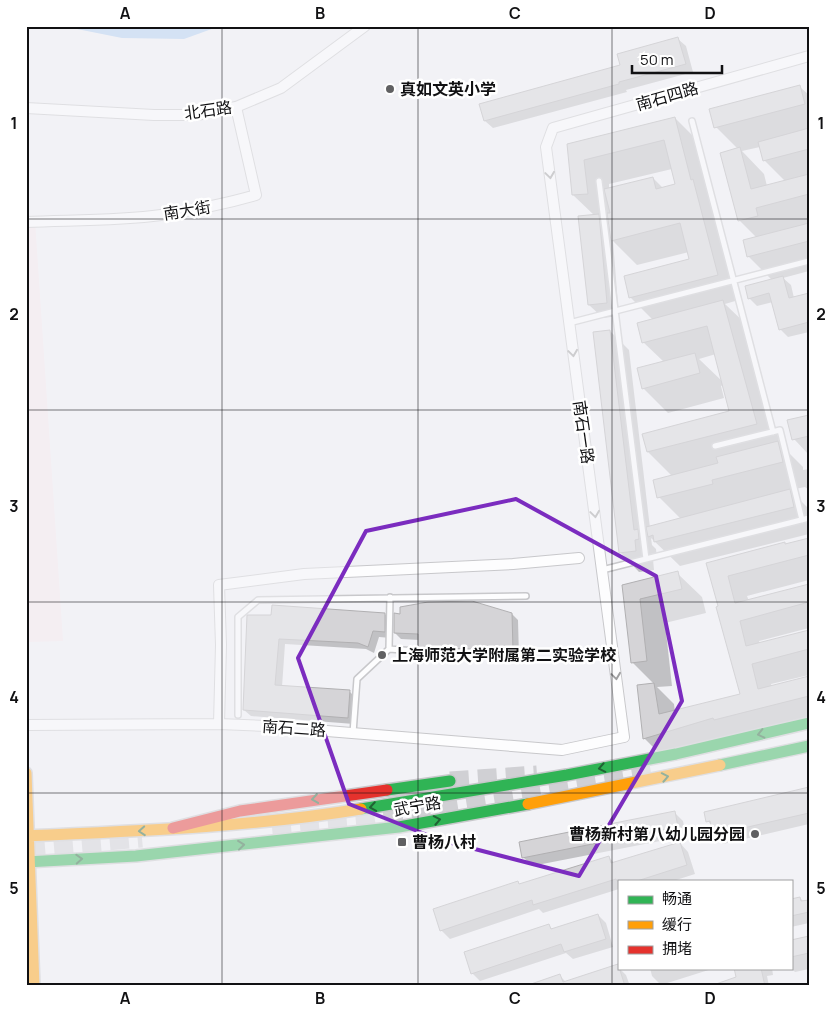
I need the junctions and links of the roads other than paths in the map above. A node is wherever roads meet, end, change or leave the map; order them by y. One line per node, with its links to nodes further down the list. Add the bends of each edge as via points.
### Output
1 (365, 26): 3 (street, 北石路, via 281,88)
2 (809, 56): 6 (street, 南石四路)
3 (236, 107): 4 (street, 北石路, via 197,115); 8 (street, 南大街, via 256,195 212,207 160,215)
4 (26, 108)
5 (692, 121): 10 (lane)
6 (553, 128): 12 (street, 南石一路, one-way to 12, via 546,148)
7 (599, 181): 11 (lane)
8 (26, 222)
9 (809, 261): 10 (lane)
10 (733, 281): 11 (lane); 13 (lane)
11 (615, 311): 12 (lane); 18 (lane)
12 (570, 323): 19 (street, 南石一路, one-way to 19)
13 (773, 432): 14 (lane); 16 (lane, via 780,430)
14 (716, 446)
15 (809, 518): 16 (lane)
16 (802, 520): 18 (lane)
17 (579, 558): 26 (street, via 304,574 219,585)
18 (646, 559): 19 (lane)
19 (602, 570): 29 (street, 南石一路, one-way to 29)
20 (526, 596): 21 (lane)
21 (390, 597): 22 (lane); 24 (lane, via 258,600 238,617)
22 (389, 649): 23 (lane); 28 (lane, via 357,678)
23 (509, 658)
24 (238, 715)
25 (809, 723): 33 (main road, 武宁路, one-way to 33, via 666,756 496,787 353,810)
26 (219, 724): 27 (street, 南石二路); 28 (street, 南石二路)
27 (26, 725)
28 (353, 733): 29 (street, 南石二路, via 562,750)
29 (624, 737)
30 (809, 746): 35 (main road, 武宁路, one-way to 30, via 136,856 399,827 582,794)
31 (26, 773): 34 (main road)
32 (450, 781): 33 (main road, one-way to 33, via 256,808)
33 (174, 828): 34 (main road, 武宁路, one-way to 34)
34 (28, 836): 35 (main road)
35 (28, 862): 36 (main road)
36 (34, 986)

